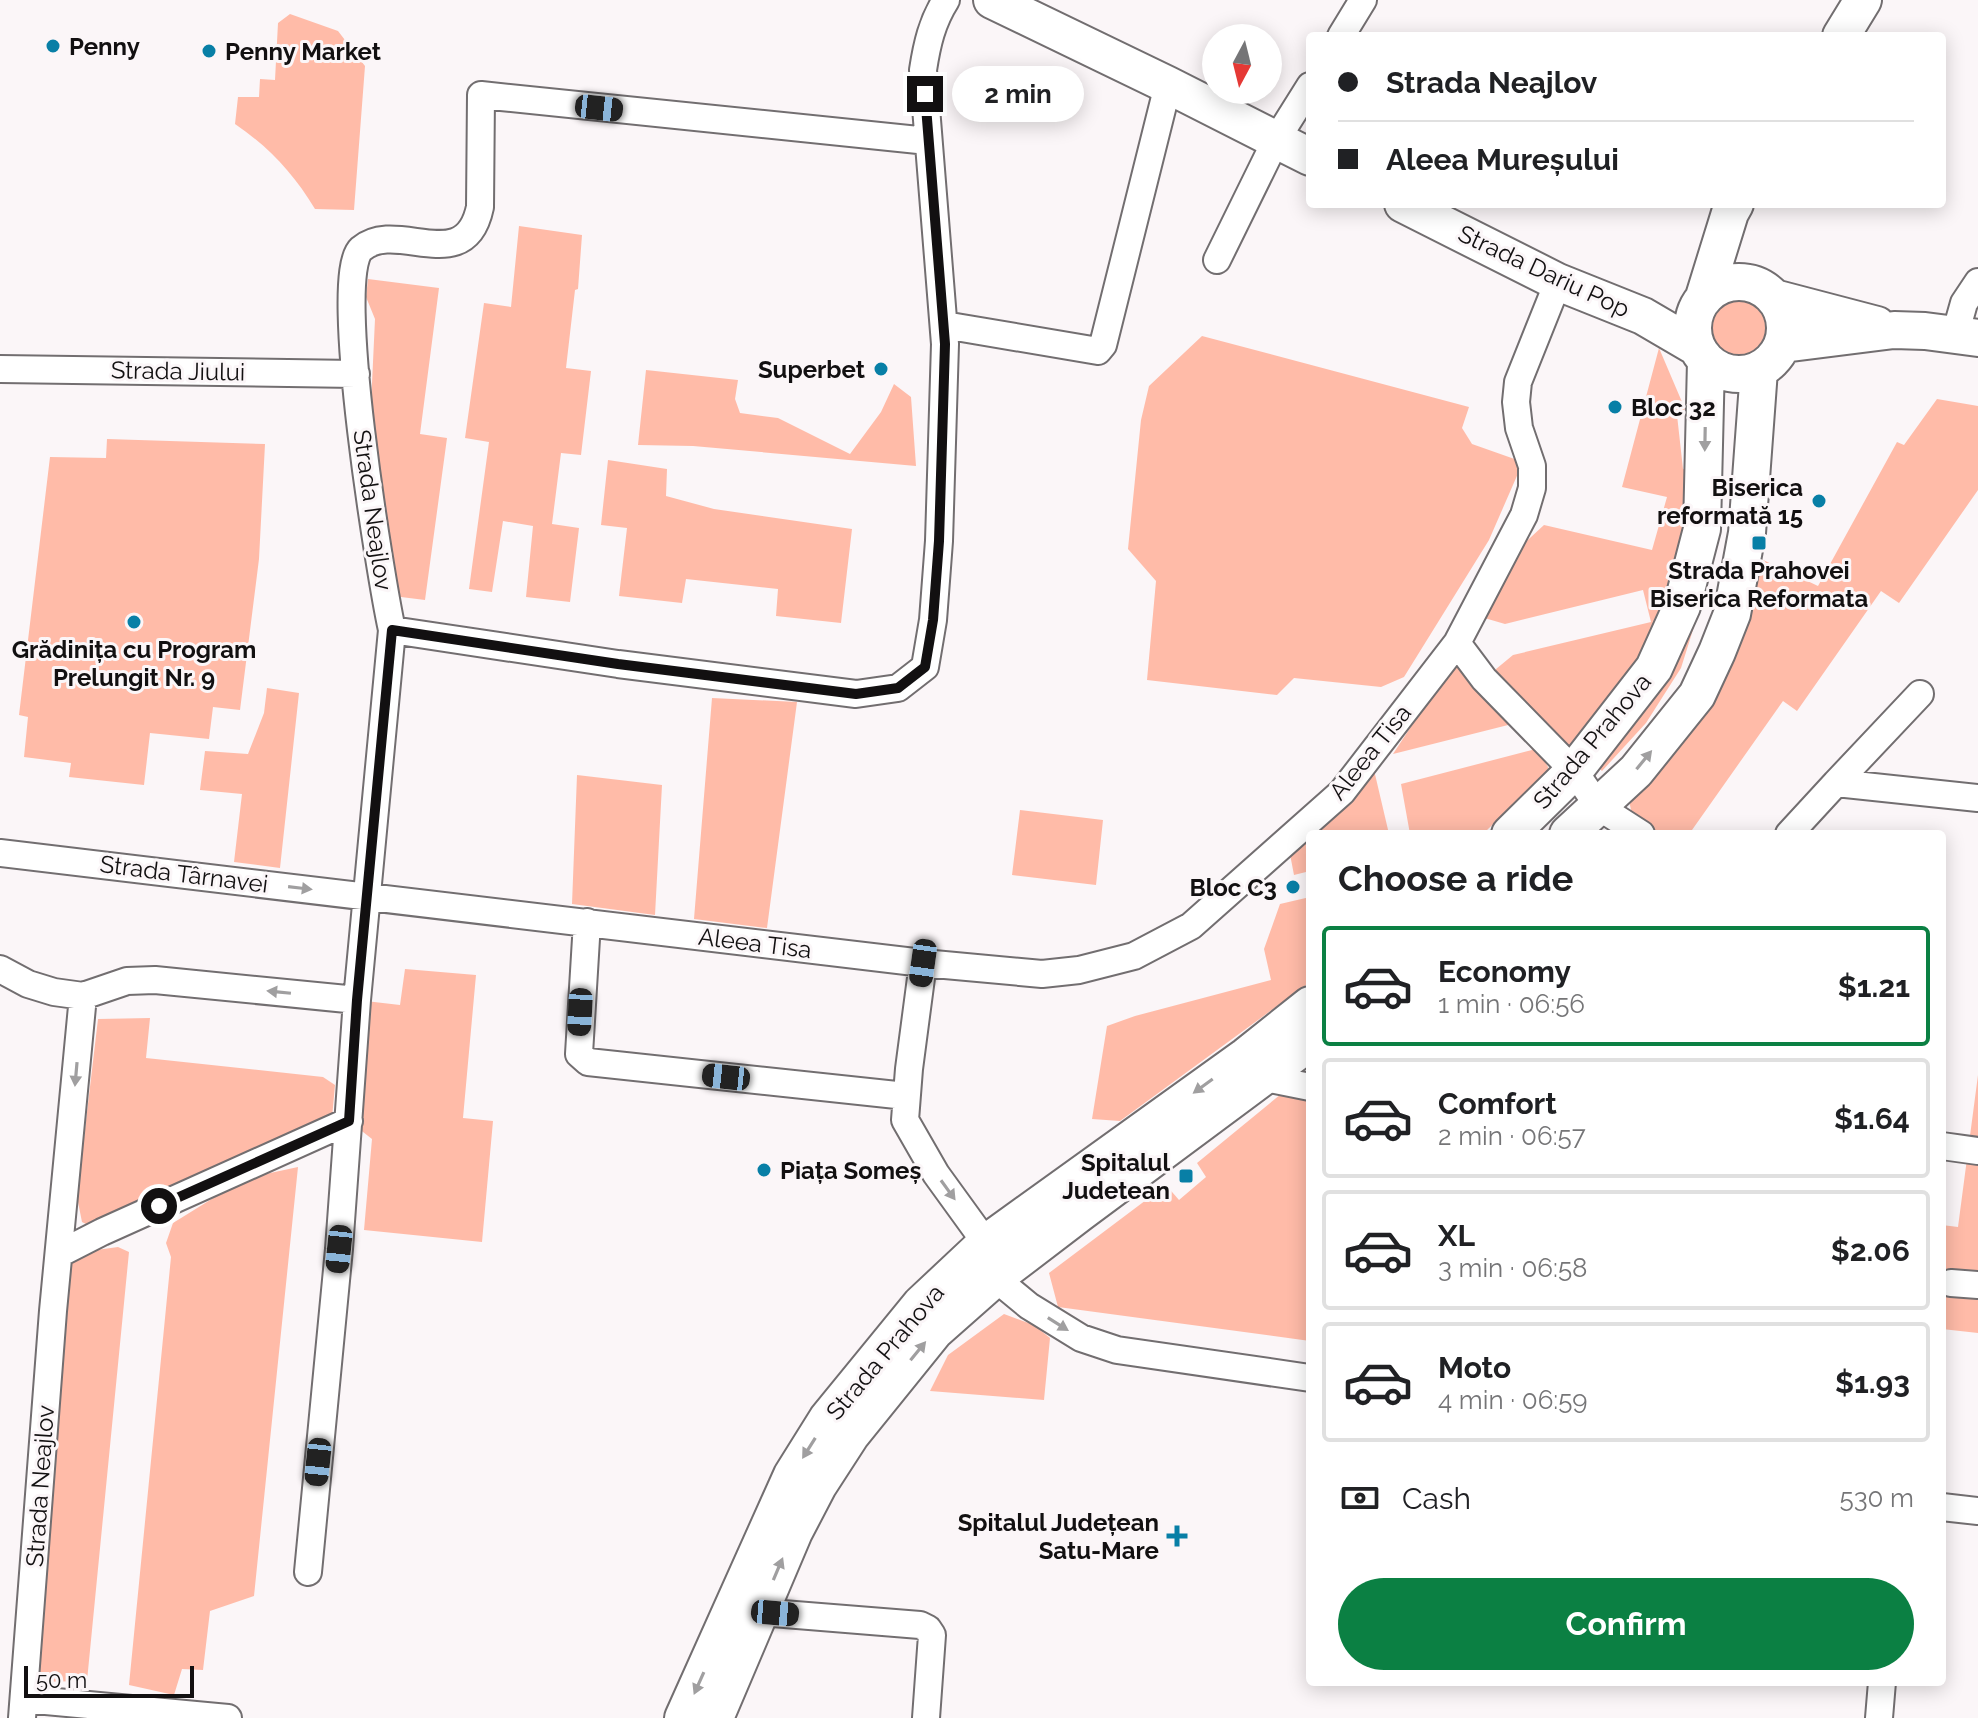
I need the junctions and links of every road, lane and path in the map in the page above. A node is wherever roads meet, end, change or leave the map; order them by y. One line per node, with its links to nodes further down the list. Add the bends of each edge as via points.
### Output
1 (946, 0): 10 (street, via 927,44 923,70)
2 (992, 0): 7 (street)
3 (1363, 0): 5 (street)
4 (1863, 0): 6 (street)
5 (1343, 32)
6 (1843, 32)
7 (1168, 85): 9 (street); 18 (street, via 1098,351)
8 (1306, 92): 9 (street)
9 (1276, 140): 11 (street); 14 (street)
10 (928, 141): 18 (street); 24 (street, Strada Neajlov, via 481,95 477,222 456,241 377,241 360,250 351,283)
11 (1306, 155)
12 (1411, 208): 15 (street, Strada Dariu Pop)
13 (1732, 208): 17 (street); 19 (street, Strada Prahova)
14 (1217, 260)
15 (1558, 282): 19 (street, Strada Dariu Pop, via 1643,316); 26 (street, Aleea Tisa, via 1518,382 1519,428 1532,466 1532,488 1524,515)
16 (1978, 282): 21 (street, via 1964,303)
17 (1761, 290): 19 (street, via 1732,282 1715,287); 20 (street); 22 (street, via 1782,312 1785,328)
18 (944, 325): 25 (street, via 933,620 925,667 898,688 856,694)
19 (1700, 330): 22 (street, via 1722,372 1741,374); 28 (street, Strada Prahova, one-way to 28, via 1702,529 1682,606 1654,668)
20 (1894, 330): 21 (street); 22 (street)
21 (1967, 336)
22 (1771, 357): 31 (street, Strada Prahova, one-way to 22, via 1636,771 1697,695 1732,614)
23 (0, 369): 24 (street, Strada Jiului)
24 (356, 374): 25 (street, Strada Neajlov, via 381,581)
25 (392, 630): 37 (street, Strada Neajlov)
26 (1457, 643): 28 (street, via 1484,679); 39 (street, Aleea Tisa, via 1342,792 1191,926 1134,956 1079,970 1042,974)
27 (1920, 694): 29 (street)
28 (1574, 771): 31 (street); 32 (street, Strada Prahova)
29 (1836, 783): 30 (street); 35 (street)
30 (1978, 798)
31 (1599, 807): 33 (street, Strada Prahova); 34 (street)
32 (1514, 830)
33 (1573, 830)
34 (1635, 830)
35 (1793, 830)
36 (0, 853): 37 (street, Strada Târnavei, one-way to 37)
37 (368, 896): 38 (street, Aleea Tisa); 42 (street, Strada Neajlov)
38 (587, 922): 39 (street, Aleea Tisa); 47 (street, via 579,1054 588,1062)
39 (923, 963): 47 (street)
40 (0, 969): 41 (street, via 28,984)
41 (83, 996): 42 (street, one-way to 41, via 155,980 127,981); 52 (street, Strada Neajlov, one-way to 52)
42 (357, 1000): 48 (street, Strada Neajlov)
43 (1306, 1010): 45 (street, Strada Prahova)
44 (1306, 1044): 45 (street, Strada Prahova)
45 (1255, 1067): 46 (street); 51 (street, Strada Prahova, one-way to 51); 53 (street, Strada Prahova)
46 (1306, 1086)
47 (906, 1096): 51 (street, one-way to 51, via 905,1120)
48 (349, 1121): 52 (street); 59 (street, Strada Neajlov)
49 (1946, 1147): 50 (street)
50 (1978, 1151)
51 (986, 1243): 53 (street); 64 (street, Strada Prahova, one-way to 64, via 921,1304 827,1419 792,1475)
52 (59, 1254): 62 (street, Strada Neajlov)
53 (995, 1278): 56 (street, one-way to 56, via 1081,1338 1117,1350); 60 (street, Strada Prahova, one-way to 53, via 812,1497 851,1435 935,1331)
54 (1951, 1283): 55 (street)
55 (1978, 1285)
56 (1306, 1377)
57 (1946, 1507): 58 (street)
58 (1978, 1511)
59 (308, 1572)
60 (759, 1612): 65 (street, Strada Prahova); 66 (street, via 928,1629 932,1635)
61 (1882, 1686): 67 (street)
62 (23, 1708): 63 (street)
63 (228, 1718)
64 (683, 1718)
65 (715, 1718)
66 (926, 1718)
67 (1879, 1718)

